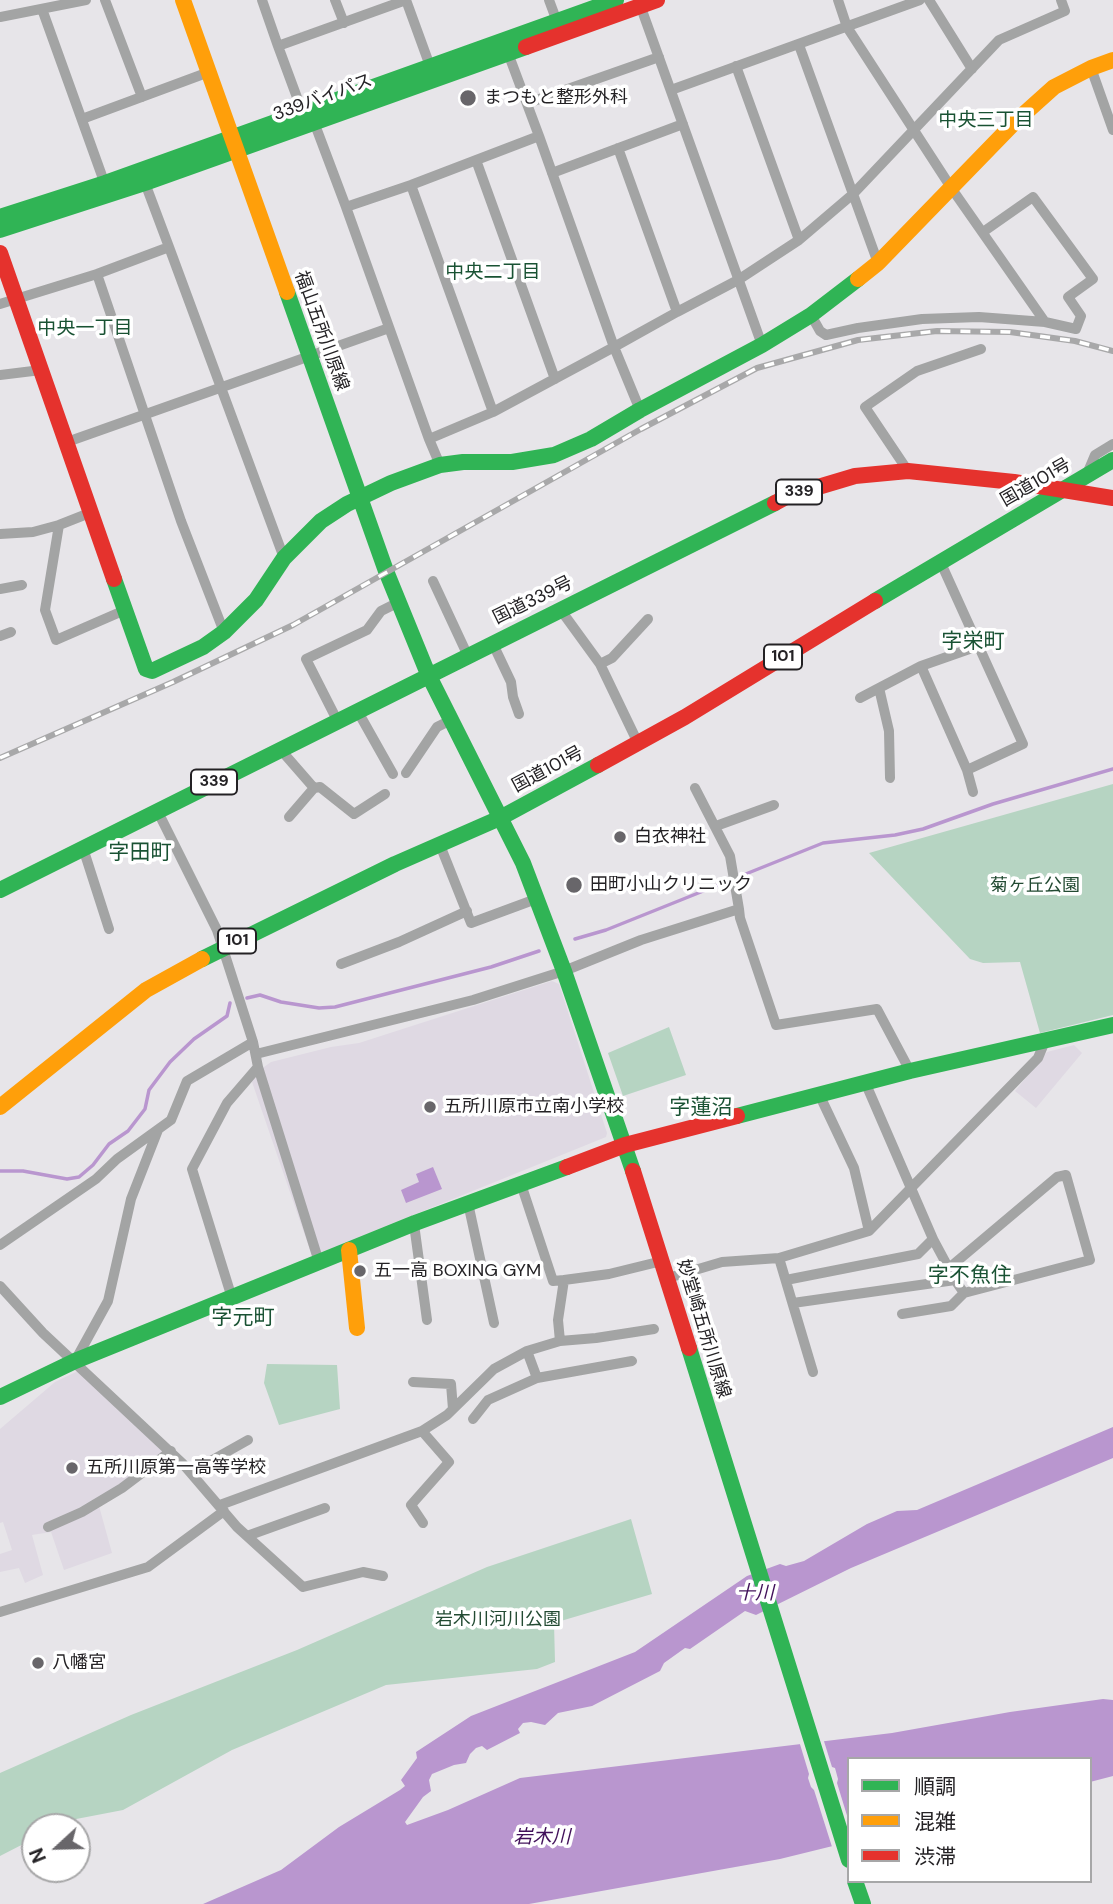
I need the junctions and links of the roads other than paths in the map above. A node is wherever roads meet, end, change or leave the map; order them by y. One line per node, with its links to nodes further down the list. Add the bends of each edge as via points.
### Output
1 (86, 0): 15 (street)
2 (105, 0): 31 (street)
3 (183, 0): 29 (main road, 福山五所川原線)
4 (262, 0): 21 (street)
5 (335, 0): 17 (street)
6 (406, 0): 17 (street); 25 (street)
7 (549, 0): 18 (street)
8 (617, 0): 18 (main road)
9 (657, 0): 14 (main road, 339バイパス)
10 (838, 0): 19 (street)
11 (920, 0): 19 (street)
12 (929, 0): 28 (street)
13 (1061, 0): 28 (street, via 1065,11 999,40)
14 (639, 3): 18 (main road, 339バイパス); 23 (street)
15 (42, 9): 16 (street); 34 (street)
16 (0, 17)
17 (344, 23): 21 (street)
18 (559, 27): 22 (main road, 339バイパス); 25 (main road)
19 (847, 27): 20 (street); 36 (street)
20 (799, 45): 26 (street); 47 (street)
21 (278, 46): 33 (street)
22 (508, 53): 32 (street); 33 (main road, 339バイパス)
23 (659, 57): 30 (street); 32 (street)
24 (1113, 60): 27 (main road)
25 (430, 66): 33 (main road)
26 (736, 66): 30 (street); 52 (street)
27 (1091, 68): 37 (street); 46 (main road, via 1054,87 1031,107)
28 (972, 69): 36 (street)
29 (209, 72): 31 (street); 39 (main road, 福山五所川原線)
30 (671, 90): 35 (street)
31 (142, 97): 34 (street)
32 (528, 103): 38 (street)
33 (308, 117): 39 (main road, 339バイパス); 48 (street)
34 (82, 119): 45 (street)
35 (683, 124): 40 (street); 57 (street)
36 (915, 130): 46 (street); 47 (street)
37 (1113, 130)
38 (539, 136): 41 (street); 42 (street)
39 (234, 143): 43 (main road, 339バイパス); 45 (main road); 67 (main road, 福山五所川原線)
40 (618, 148): 42 (street); 60 (street)
41 (476, 160): 44 (street); 70 (street)
42 (552, 173): 65 (street)
43 (145, 183): 45 (main road, 339バイパス); 53 (street)
44 (411, 185): 48 (street); 73 (street)
45 (107, 189): 49 (main road); 50 (main road, 339バイパス)
46 (952, 189): 51 (street); 55 (main road)
47 (853, 194): 52 (street); 55 (street)
48 (346, 207): 63 (street)
49 (0, 217)
50 (0, 230)
51 (984, 232): 62 (street); 62 (street, via 1033,197 1093,279 1068,297 1082,316 1076,329)
52 (799, 240): 57 (street)
53 (169, 247): 56 (street); 71 (street)
54 (0, 253): 58 (main road)
55 (878, 263): 61 (main road)
56 (97, 274): 58 (street); 74 (street)
57 (738, 280): 60 (street); 64 (street)
58 (16, 299): 59 (street); 68 (main road)
59 (0, 304)
60 (677, 312): 65 (street)
61 (811, 315): 62 (street, via 826,335 922,319); 64 (main road)
62 (1045, 322)
63 (389, 328): 67 (street); 75 (street)
64 (762, 345): 72 (main road)
65 (614, 347): 70 (street); 72 (street)
66 (981, 349): 81 (street, via 917,371 865,407)
67 (310, 356): 71 (street); 84 (main road, 福山五所川原線)
68 (41, 370): 69 (street); 76 (main road)
69 (0, 375)
70 (555, 379): 73 (street)
71 (221, 389): 74 (street); 89 (street)
72 (640, 410): 79 (main road, via 554,455)
73 (493, 412): 75 (street)
74 (144, 414): 76 (street); 98 (street)
75 (429, 439): 79 (street)
76 (68, 442): 86 (main road)
77 (1113, 444): 82 (street, via 1095,455)
78 (1113, 460): 82 (main road, 国道101号 / 101)
79 (440, 465): 84 (main road)
80 (1113, 469): 82 (street)
81 (908, 471): 83 (main road, 国道339号 / 339); 95 (main road, 国道339号 / 339, via 855,475 788,496)
82 (1086, 476): 83 (main road, 国道101号 / 101)
83 (1062, 488): 85 (main road, 国道339号 / 339); 90 (main road, 国道101号 / 101)
84 (360, 497): 89 (main road, via 321,521); 94 (main road, 福山五所川原線)
85 (1113, 498)
86 (92, 512): 87 (street); 96 (main road)
87 (59, 526): 88 (street); 96 (street, via 45,610 57,640)
88 (0, 534)
89 (284, 558): 98 (main road, via 256,600)
90 (940, 561): 100 (street); 111 (main road, 国道101号 / 101)
91 (433, 581): 101 (street)
92 (22, 585): 93 (street)
93 (0, 589)
94 (399, 602): 104 (main road, 福山五所川原線); 109 (street, via 381,611 367,630 306,659)
95 (560, 609): 99 (main road, 国道339号 / 339); 102 (street)
96 (125, 610): 98 (main road, via 146,668 152,671)
97 (648, 619): 102 (street, via 612,658)
98 (224, 632)
99 (492, 642): 101 (main road, 国道339号 / 339); 108 (street, via 511,682)
100 (978, 646): 103 (street); 113 (street, via 1023,744)
101 (467, 654): 104 (main road, 国道339号 / 339)
102 (600, 664): 111 (street)
103 (921, 666): 105 (street); 113 (street)
104 (428, 674): 107 (main road, 国道339号 / 339); 110 (main road, 福山五所川原線)
105 (879, 688): 106 (street); 116 (street, via 889,731)
106 (860, 698)
107 (356, 710): 109 (main road, 国道339号 / 339); 115 (street)
108 (519, 714)
109 (337, 720): 112 (main road, 国道339号 / 339)
110 (451, 720): 114 (street, via 437,727); 124 (main road, 妙堂崎五所川原線)
111 (638, 743): 124 (main road, 国道101号 / 101)
112 (280, 749): 117 (street); 122 (main road, 国道339号 / 339)
113 (967, 770): 119 (street)
114 (406, 773)
115 (393, 774)
116 (890, 778)
117 (314, 788): 120 (street, via 320,787 354,814); 123 (street)
118 (695, 788): 125 (street)
119 (973, 792)
120 (385, 794)
121 (774, 805): 125 (street)
122 (157, 810): 127 (main road, 国道339号 / 339); 133 (street, via 218,930)
123 (289, 817)
124 (500, 818): 126 (main road, 国道101号 / 101); 129 (main road, 妙堂崎五所川原線)
125 (716, 826): 130 (street, via 730,856)
126 (440, 845): 131 (street); 133 (main road, 国道101号 / 101)
127 (83, 848): 128 (main road, 国道339号 / 339); 132 (street)
128 (0, 890)
129 (536, 898): 131 (street, via 471,923); 135 (main road, 妙堂崎五所川原線)
130 (740, 909): 135 (street); 141 (street, via 776,1025 877,1009)
131 (467, 911): 134 (street)
132 (108, 929)
133 (222, 948): 138 (street); 144 (main road, 国道101号 / 101, via 146,990)
134 (341, 964)
135 (564, 971): 139 (street, via 459,1004); 146 (main road, 妙堂崎五所川原線)
136 (1113, 1025): 137 (main road)
137 (1045, 1041): 141 (main road); 148 (street, via 1038,1058)
138 (253, 1042): 139 (street); 145 (street, via 187,1081 171,1120)
139 (256, 1054): 140 (street)
140 (258, 1066): 157 (street); 165 (street, via 227,1103 192,1169)
141 (910, 1071): 142 (main road)
142 (865, 1082): 143 (main road); 148 (street)
143 (819, 1094): 146 (main road); 151 (street, via 854,1168)
144 (0, 1107)
145 (158, 1129): 153 (street, via 96,1179); 174 (street, via 131,1199 108,1301)
146 (625, 1146): 147 (main road); 156 (main road, 妙堂崎五所川原線)
147 (521, 1184): 149 (main road); 160 (street, via 553,1281)
148 (911, 1188): 151 (street); 152 (street)
149 (468, 1203): 150 (main road); 169 (street)
150 (414, 1224): 154 (main road); 168 (street)
151 (869, 1231): 155 (street)
152 (933, 1239): 158 (street); 161 (street, via 918,1254)
153 (0, 1245)
154 (349, 1250): 157 (main road); 170 (main road)
155 (779, 1258): 159 (street, via 722,1262); 161 (street)
156 (662, 1261): 159 (main road, 妙堂崎五所川原線); 160 (street)
157 (319, 1262): 165 (main road)
158 (949, 1268): 162 (street); 164 (street, via 1057,1177 1066,1175 1090,1259)
159 (668, 1278): 193 (main road, 妙堂崎五所川原線)
160 (564, 1280): 172 (street)
161 (786, 1280): 166 (street)
162 (955, 1280): 164 (street); 166 (street)
163 (0, 1286): 174 (street)
164 (964, 1293): 167 (street, via 951,1306)
165 (232, 1298): 174 (main road)
166 (793, 1303): 176 (street)
167 (902, 1314)
168 (427, 1320)
169 (494, 1323)
170 (357, 1328)
171 (654, 1329): 172 (street)
172 (560, 1341): 173 (street)
173 (527, 1351): 177 (street); 180 (street, via 494,1369)
174 (75, 1361): 179 (main road); 184 (street)
175 (632, 1361): 177 (street)
176 (813, 1371)
177 (537, 1378): 181 (street, via 488,1400)
178 (413, 1382): 180 (street, via 451,1384)
179 (0, 1397)
180 (453, 1409): 182 (street)
181 (473, 1419)
182 (422, 1431): 186 (street); 188 (street, via 449,1462 411,1505)
183 (248, 1440): 185 (street)
184 (171, 1451): 185 (street); 189 (street, via 122,1488)
185 (191, 1472): 186 (street)
186 (222, 1508): 190 (street); 192 (street, via 148,1567)
187 (325, 1508): 190 (street)
188 (424, 1522)
189 (48, 1527)
190 (247, 1536): 191 (street, via 303,1587 363,1572)
191 (383, 1576)
192 (0, 1612)
193 (847, 1854)
194 (856, 1883): 195 (main road)
195 (863, 1904)

